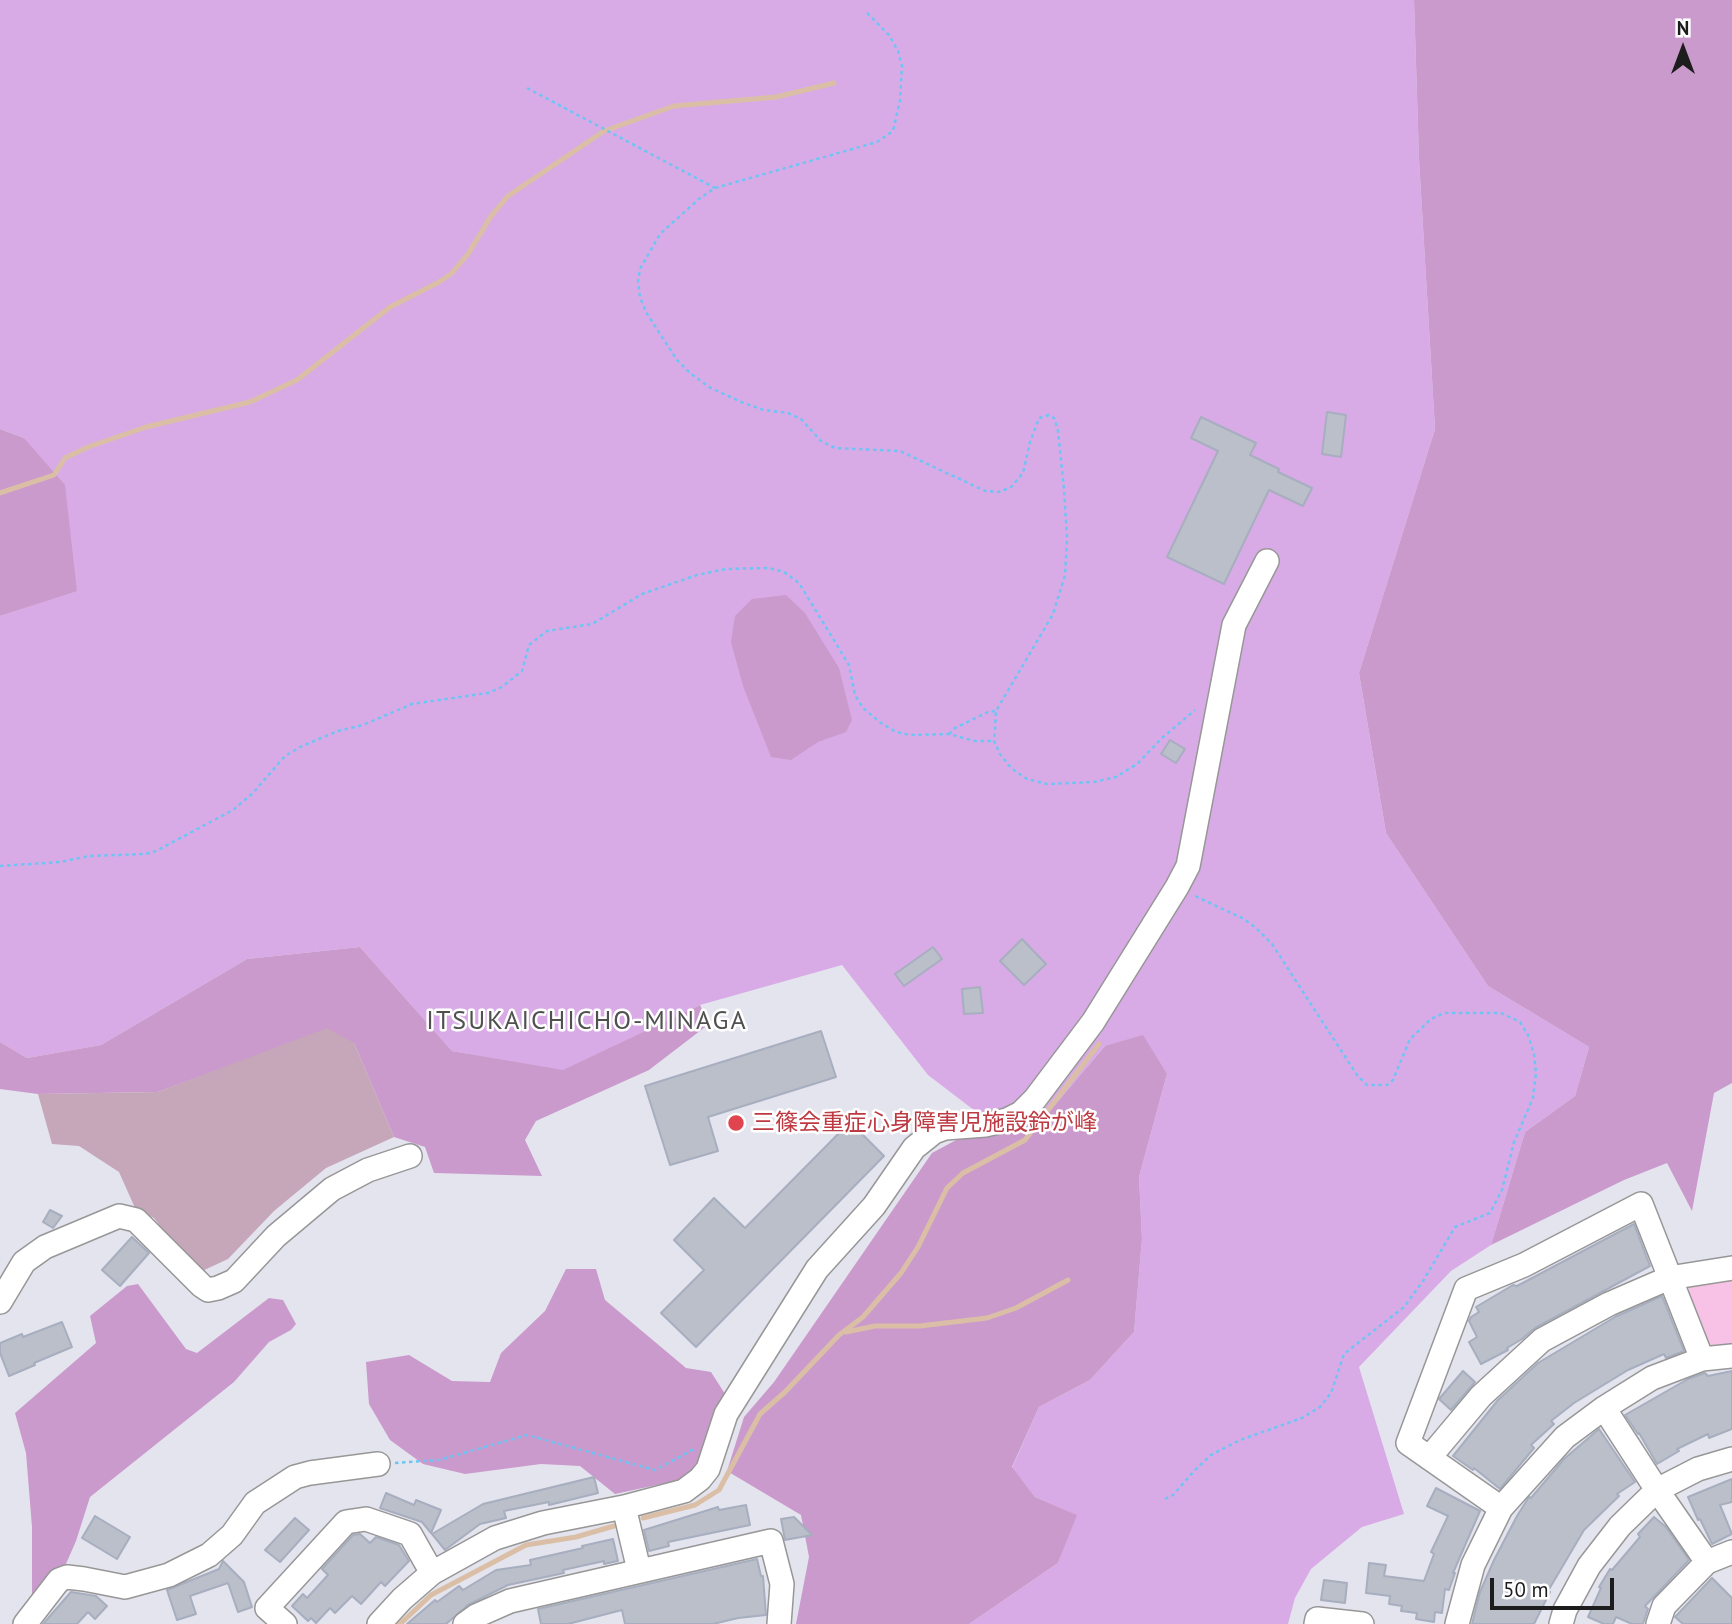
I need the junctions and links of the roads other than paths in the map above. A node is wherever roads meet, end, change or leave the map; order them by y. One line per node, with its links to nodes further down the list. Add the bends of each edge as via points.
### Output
1 (1267, 561): 13 (street, via 1234,625 1188,866 1093,1022 1021,1113 997,1123 945,1128 914,1148 874,1206 817,1269 726,1414 708,1469 700,1479 684,1491)
2 (410, 1156): 5 (street, via 332,1189 276,1236 234,1281 218,1288 202,1286 136,1220 120,1216 45,1247 23,1262)
3 (1732, 1268): 4 (street)
4 (1669, 1278): 7 (street); 9 (street, via 1542,1340 1481,1396); 9 (street, via 1641,1203 1524,1265 1466,1289 1408,1443)
5 (0, 1302)
6 (1732, 1356): 7 (street)
7 (1702, 1359): 8 (street, via 1652,1378)
8 (1604, 1408): 12 (street); 14 (street, via 1565,1437)
9 (1429, 1458): 14 (street)
10 (1732, 1459): 12 (street, via 1698,1469)
11 (378, 1464): 19 (street, via 295,1477 255,1503 232,1535 209,1555 169,1574 125,1587 67,1577 59,1580)
12 (1657, 1490): 16 (street); 27 (street, via 1620,1526 1589,1566)
13 (624, 1507): 17 (street); 18 (street, via 495,1538)
14 (1501, 1508): 26 (street, via 1473,1565)
15 (1732, 1552): 16 (street)
16 (1707, 1562): 28 (street, via 1664,1606)
17 (639, 1570): 22 (street, via 510,1601); 23 (street, via 771,1541 782,1584)
18 (432, 1573): 20 (street, via 410,1534 366,1519 346,1522 267,1608); 21 (street)
19 (25, 1624)
20 (285, 1624)
21 (379, 1624)
22 (465, 1624)
23 (779, 1624)
24 (1316, 1624): 25 (street, via 1317,1619)
25 (1362, 1624)
26 (1457, 1624)
27 (1562, 1624)
28 (1658, 1624)

